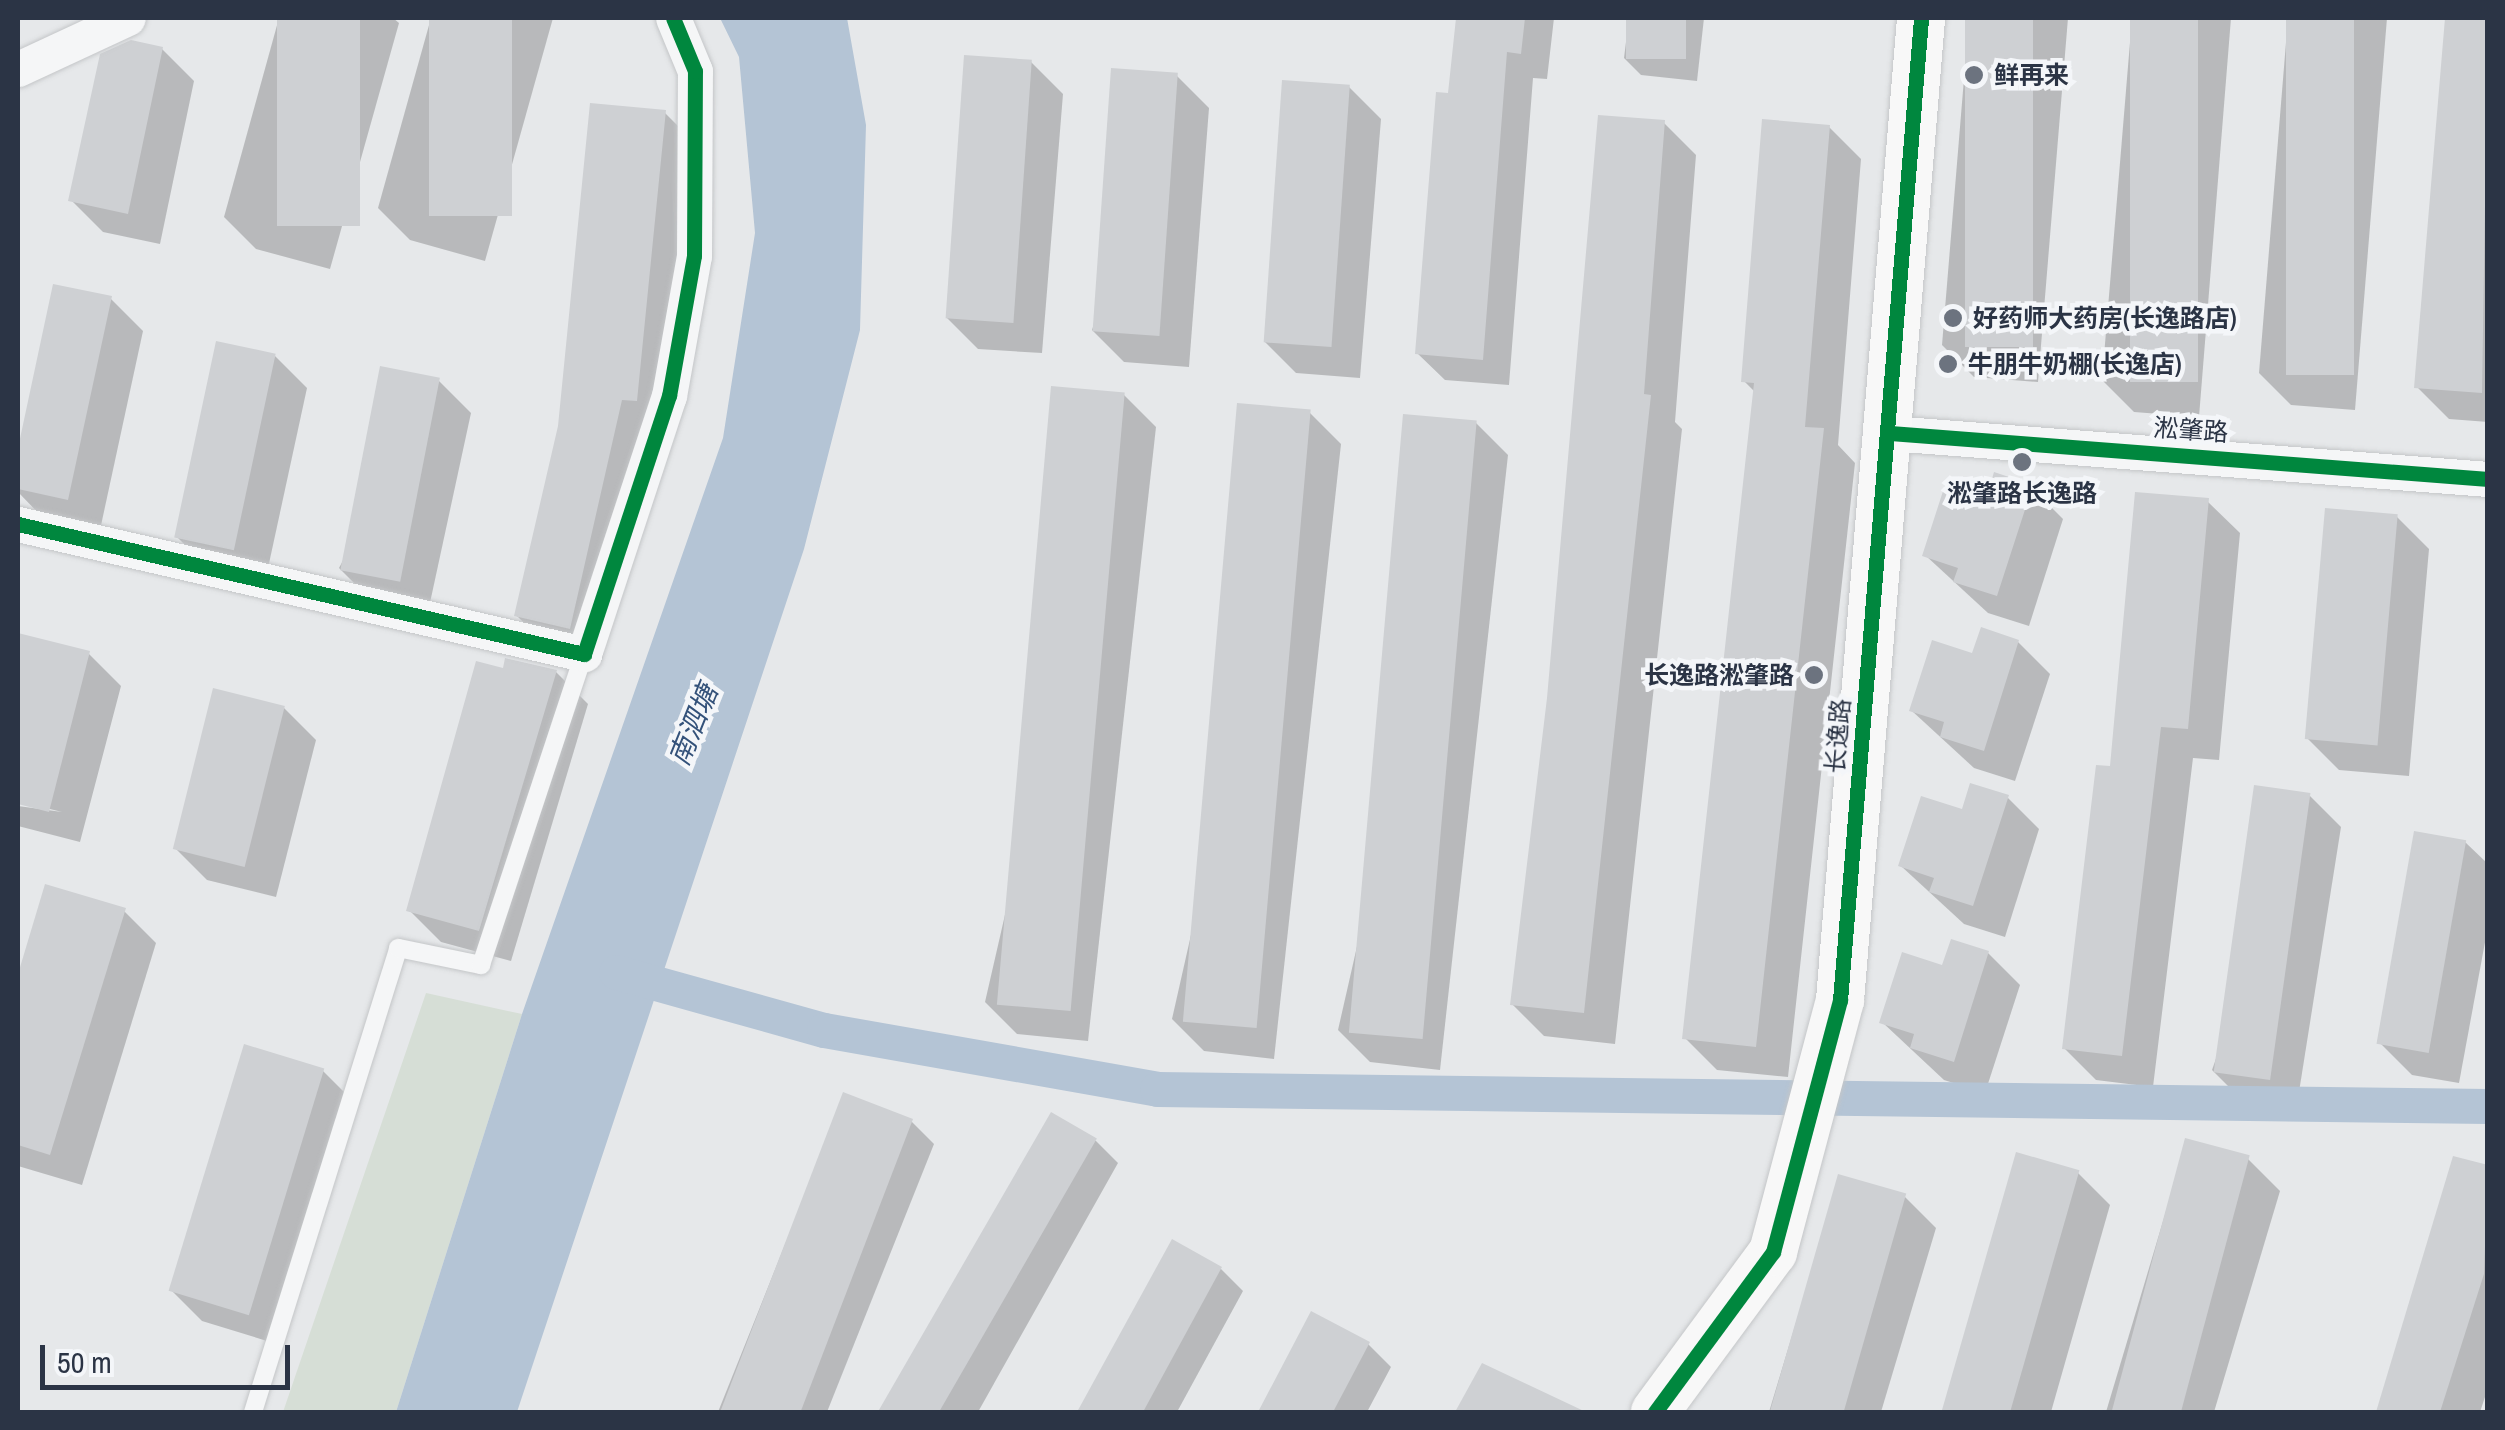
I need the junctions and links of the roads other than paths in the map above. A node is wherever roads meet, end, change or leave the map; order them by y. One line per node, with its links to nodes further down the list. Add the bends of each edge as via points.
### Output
1 (128, 18): 4 (street)
2 (673, 18): 8 (street, via 696,71 694,256 670,396)
3 (1920, 18): 5 (street, 长逸路)
4 (18, 69)
5 (1890, 433): 6 (street, 淞肇路); 10 (street, 长逸路, via 1840,1000 1829,1048 1772,1252)
6 (2488, 478)
7 (18, 524): 8 (street)
8 (584, 654): 9 (lane, via 481,965 398,948)
9 (253, 1412)
10 (1655, 1412)

